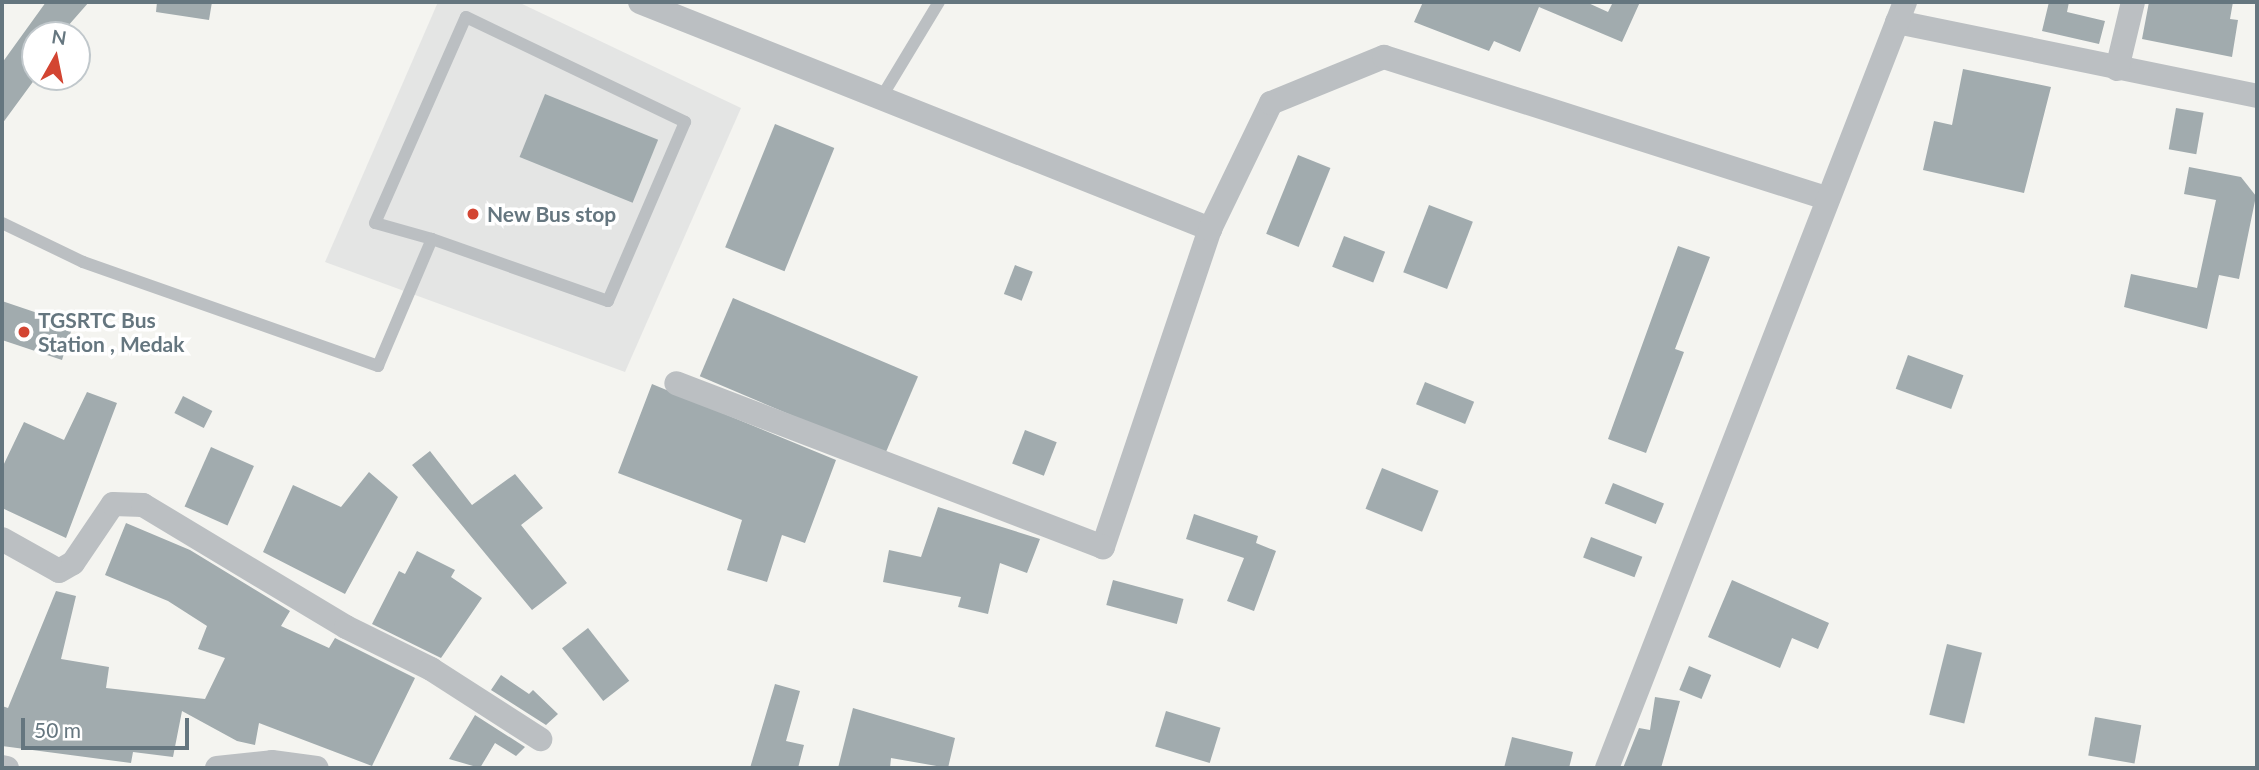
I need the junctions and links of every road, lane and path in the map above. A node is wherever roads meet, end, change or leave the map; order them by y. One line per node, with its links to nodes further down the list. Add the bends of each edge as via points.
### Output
1 (640, 2): 7 (street)
2 (939, 2): 7 (lane)
3 (2133, 2): 5 (street)
4 (1901, 12): 5 (street); 8 (street)
5 (2117, 69): 6 (street)
6 (2257, 96)
7 (881, 98): 10 (street)
8 (1828, 199): 10 (street, via 1384,57 1271,103); 17 (street)
9 (2, 223): 11 (lane, via 83,262 378,366)
10 (1210, 229): 12 (street, via 1103,548)
11 (432, 239): 11 (lane, via 375,223 466,17 685,122 608,301)
12 (676, 383)
13 (2, 540): 14 (street, via 59,571 73,563 113,504 143,505 346,627 431,669)
14 (540, 740)
15 (217, 768): 16 (street, via 272,762)
16 (317, 768)
17 (1607, 768)

